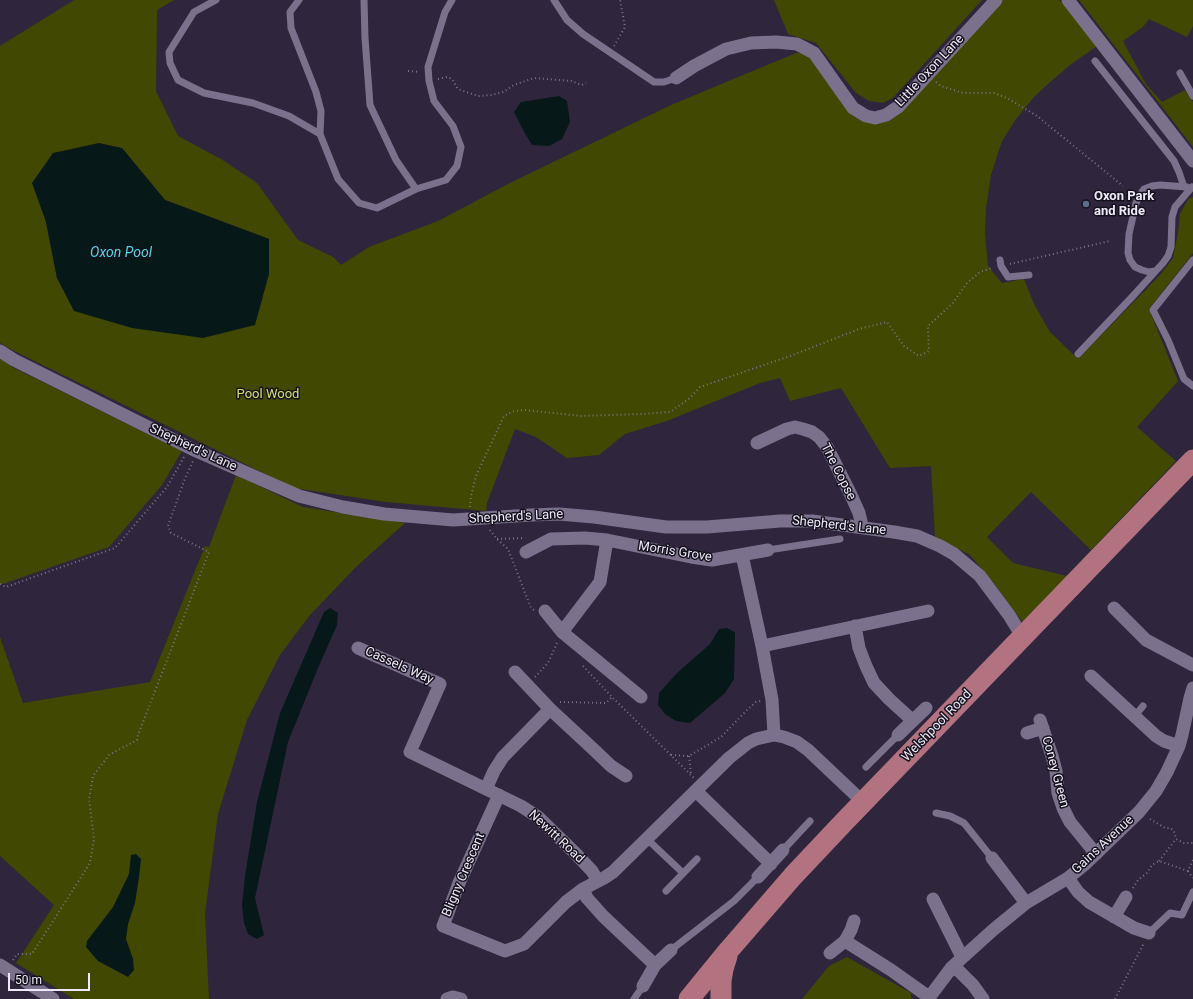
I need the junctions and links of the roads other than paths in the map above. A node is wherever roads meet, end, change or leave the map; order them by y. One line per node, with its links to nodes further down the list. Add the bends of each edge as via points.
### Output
1 (216, 0): 12 (lane, via 194,12 169,52 170,63 178,80 204,93 253,103 289,116)
2 (300, 0): 12 (lane, via 290,12 291,28 316,92 320,111)
3 (364, 0): 16 (lane, via 370,105 396,160)
4 (452, 0): 16 (lane, via 445,12 428,67 434,101 453,126 461,148 457,166 446,180)
5 (554, 0): 10 (lane, via 567,20 583,34 654,82)
6 (996, 0): 10 (street, Little Oxon Lane, via 898,107 886,115 875,118 853,108 814,53 797,44 776,42 726,49)
7 (1068, 0): 13 (street)
8 (1095, 61): 14 (lane, via 1174,161)
9 (1180, 73): 11 (lane)
10 (676, 78)
11 (1193, 96)
12 (320, 134): 16 (lane, via 338,179 359,203 377,208)
13 (1193, 161)
14 (1184, 187): 15 (lane); 19 (lane, via 1152,186 1144,189 1136,203 1128,253 1135,267 1149,272)
15 (1192, 187): 19 (lane, via 1175,208 1172,217 1171,247 1168,256)
16 (416, 190)
17 (1193, 260): 23 (lane, via 1153,310 1184,379)
18 (1001, 263): 20 (lane, via 1008,277)
19 (1155, 271): 22 (lane)
20 (1029, 275)
21 (0, 351): 26 (street, Shepherd's Lane, via 192,452 299,496 342,507 384,514 453,520 559,514 666,526 707,527 812,521)
22 (1078, 354)
23 (1193, 386)
24 (757, 443): 26 (street, The Copse, via 795,427 819,437 827,447 851,495 859,513)
25 (1193, 460): 37 (main road, Welshpool Road)
26 (860, 527): 37 (street, Shepherd's Lane, via 917,536 954,554 980,576)
27 (840, 539): 29 (lane)
28 (607, 540): 30 (street, Morris Grove, via 550,539); 31 (street, Morris Grove, via 712,560); 36 (street, via 600,582)
29 (768, 550): 31 (street, Morris Grove)
30 (526, 552)
31 (742, 555): 38 (street)
32 (1114, 608): 40 (street, via 1146,640)
33 (546, 611): 36 (street)
34 (928, 611): 35 (street)
35 (855, 626): 38 (street); 49 (street, via 859,648 874,683)
36 (562, 632): 44 (street)
37 (1022, 636): 60 (main road, Welshpool Road)
38 (762, 646): 51 (street, via 772,700)
39 (358, 648): 54 (street, Cassels Way, via 440,684)
40 (1193, 665)
41 (514, 672): 47 (street)
42 (1091, 676): 48 (street)
43 (1193, 688): 53 (street, Gains Avenue)
44 (641, 697)
45 (1143, 706): 48 (lane)
46 (926, 708): 49 (street)
47 (550, 709): 56 (street); 57 (street, via 503,757)
48 (1134, 717): 53 (street, via 1164,741)
49 (912, 720): 52 (street)
50 (1027, 734): 65 (street, Coney Green, via 1041,724 1054,761 1058,793 1063,808 1070,822)
51 (774, 735): 58 (street, Bligny Crescent, via 748,743); 60 (street, Bligny Crescent, via 784,736 808,750)
52 (898, 735): 55 (lane)
53 (1185, 739): 65 (street, Gains Avenue, via 1156,791 1139,812)
54 (410, 752): 57 (street, Newitt Road)
55 (866, 767)
56 (626, 776)
57 (486, 789): 59 (street, Newitt Road)
58 (696, 791): 63 (street, Bligny Crescent); 68 (street)
59 (499, 795): 72 (street, Newitt Road, via 538,817 592,871); 73 (street, Bligny Crescent, via 459,883 443,926 505,951 524,944 566,902)
60 (863, 802): 84 (main road, Welshpool Road, via 793,876)
61 (936, 813): 66 (lane, via 964,823)
62 (810, 821): 64 (lane)
63 (647, 839): 69 (lane); 72 (street, Bligny Crescent, via 613,872)
64 (783, 850): 68 (street)
65 (1096, 854): 71 (street, Gains Avenue)
66 (992, 858): 78 (street)
67 (697, 859): 69 (lane)
68 (771, 864): 70 (street)
69 (683, 873): 74 (lane)
70 (758, 877): 83 (lane, via 734,901)
71 (1068, 878): 78 (street, Gains Avenue); 79 (street, via 1089,902)
72 (598, 881): 73 (street, Bligny Crescent)
73 (584, 889): 87 (street, via 587,898 598,910)
74 (666, 891)
75 (1193, 892): 81 (lane, via 1182,915 1170,913)
76 (1126, 897): 79 (street)
77 (933, 899): 86 (street)
78 (1026, 902): 86 (street, Gains Avenue)
79 (1114, 917): 81 (street)
80 (854, 921): 82 (street)
81 (1149, 933)
82 (845, 940): 85 (street); 92 (street)
83 (671, 950): 87 (street)
84 (729, 950): 94 (main road, Welshpool Road); 95 (main road, via 721,981)
85 (830, 953)
86 (962, 957): 88 (street, Gains Avenue)
87 (655, 965): 90 (street)
88 (952, 967): 92 (street, Gains Avenue); 96 (street, via 973,985)
89 (4, 968): 91 (street)
90 (643, 986): 93 (lane)
91 (48, 998)
92 (929, 998)
93 (634, 999)
94 (689, 999)
95 (721, 999)
96 (983, 999)

